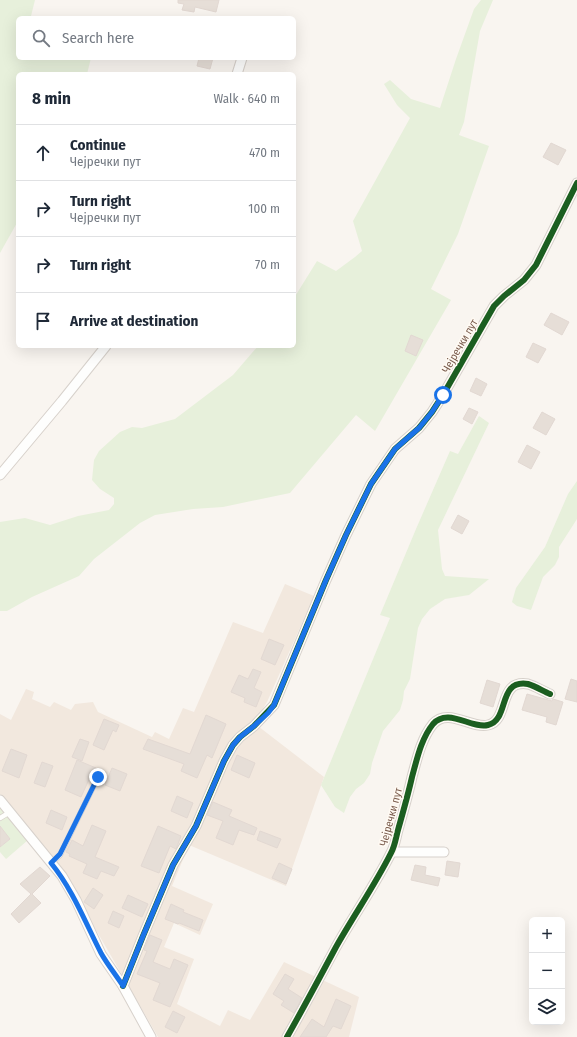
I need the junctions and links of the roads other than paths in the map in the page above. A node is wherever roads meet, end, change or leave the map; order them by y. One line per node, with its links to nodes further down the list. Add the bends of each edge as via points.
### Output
1 (241, 60): 2 (street)
2 (238, 72)
3 (577, 183): 14 (street, Чејречки пут, via 536,265 524,280 494,306 432,412 419,428 395,449 371,484 337,554 274,705 258,723 240,737 224,761 196,826 173,865)
4 (104, 348): 5 (street)
5 (0, 475)
6 (550, 694): 11 (street, Чејречки пут, via 528,684 520,684 506,694 500,717 493,723 479,725 446,717 434,722 420,750)
7 (98, 777): 13 (lane, via 60,854)
8 (0, 800): 9 (street)
9 (10, 812): 10 (lane); 13 (street)
10 (0, 818)
11 (392, 852): 12 (street); 16 (street, Чејречки пут)
12 (444, 852)
13 (51, 863): 14 (street, via 62,876 101,954)
14 (123, 986): 15 (street)
15 (151, 1037)
16 (287, 1037)

